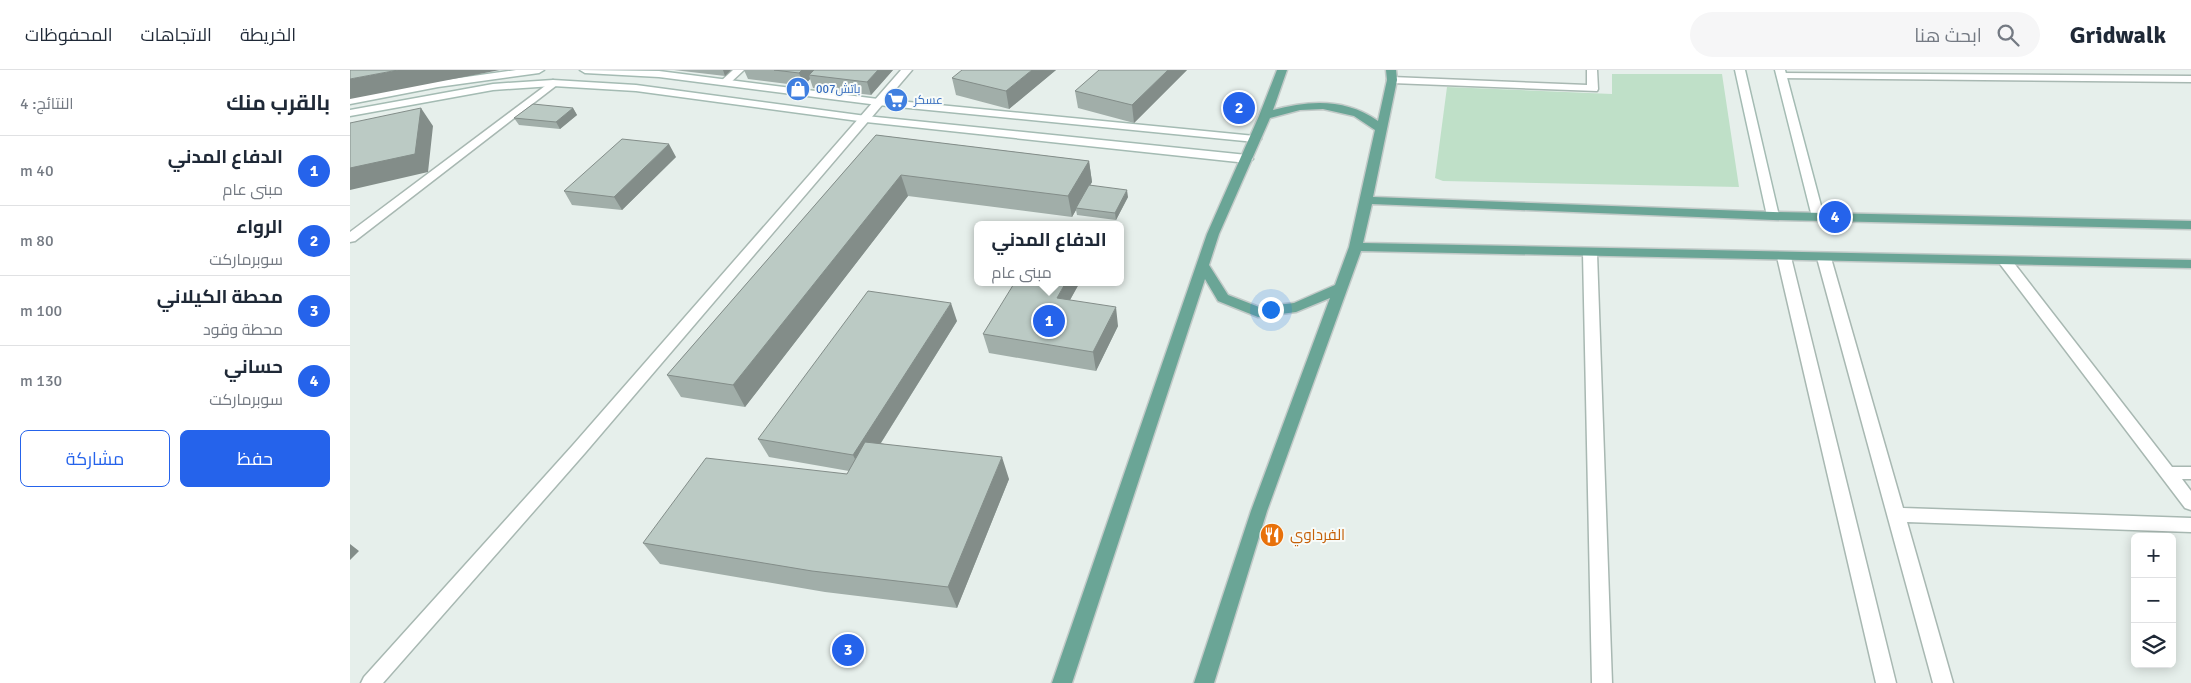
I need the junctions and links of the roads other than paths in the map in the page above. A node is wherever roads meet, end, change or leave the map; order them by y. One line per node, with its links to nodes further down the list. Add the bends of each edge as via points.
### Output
1 (539, 70): 13 (street, via 438,84)
2 (585, 70): 11 (street)
3 (739, 70): 11 (street)
4 (907, 70): 14 (street)
5 (1282, 70): 16 (main road)
6 (1592, 70): 9 (street, via 1593,89)
7 (1740, 70): 22 (street)
8 (1781, 73): 10 (street); 23 (street)
9 (1392, 75): 18 (main road)
10 (2191, 79)
11 (726, 81): 14 (street)
12 (553, 83): 15 (street, via 493,87); 17 (street, via 636,88); 25 (street)
13 (350, 101)
14 (878, 102): 17 (street); 19 (street)
15 (350, 113)
16 (1265, 116): 18 (main road, via 1294,106 1328,105 1359,114); 19 (main road)
17 (866, 119): 20 (street); 39 (street)
18 (1381, 129): 21 (main road)
19 (1255, 139): 20 (main road)
20 (1247, 159): 32 (main road)
21 (1367, 200): 22 (main road); 26 (main road)
22 (1773, 216): 23 (main road)
23 (1818, 217): 24 (main road)
24 (2191, 225)
25 (350, 238)
26 (1356, 248): 27 (main road); 33 (main road)
27 (1590, 253): 28 (main road); 42 (street)
28 (1784, 257): 29 (main road); 43 (street)
29 (1824, 258): 30 (main road); 37 (street)
30 (2005, 261): 31 (main road); 34 (street)
31 (2191, 264)
32 (1203, 266): 33 (main road, via 1223,298 1258,312 1296,307); 40 (main road)
33 (1341, 288): 41 (main road, via 1259,512)
34 (2168, 473): 35 (street); 36 (street)
35 (2191, 473)
36 (2191, 503)
37 (1896, 515): 38 (street); 44 (street)
38 (2191, 525)
39 (371, 683)
40 (1062, 683)
41 (1204, 683)
42 (1602, 683)
43 (1886, 683)
44 (1943, 683)

